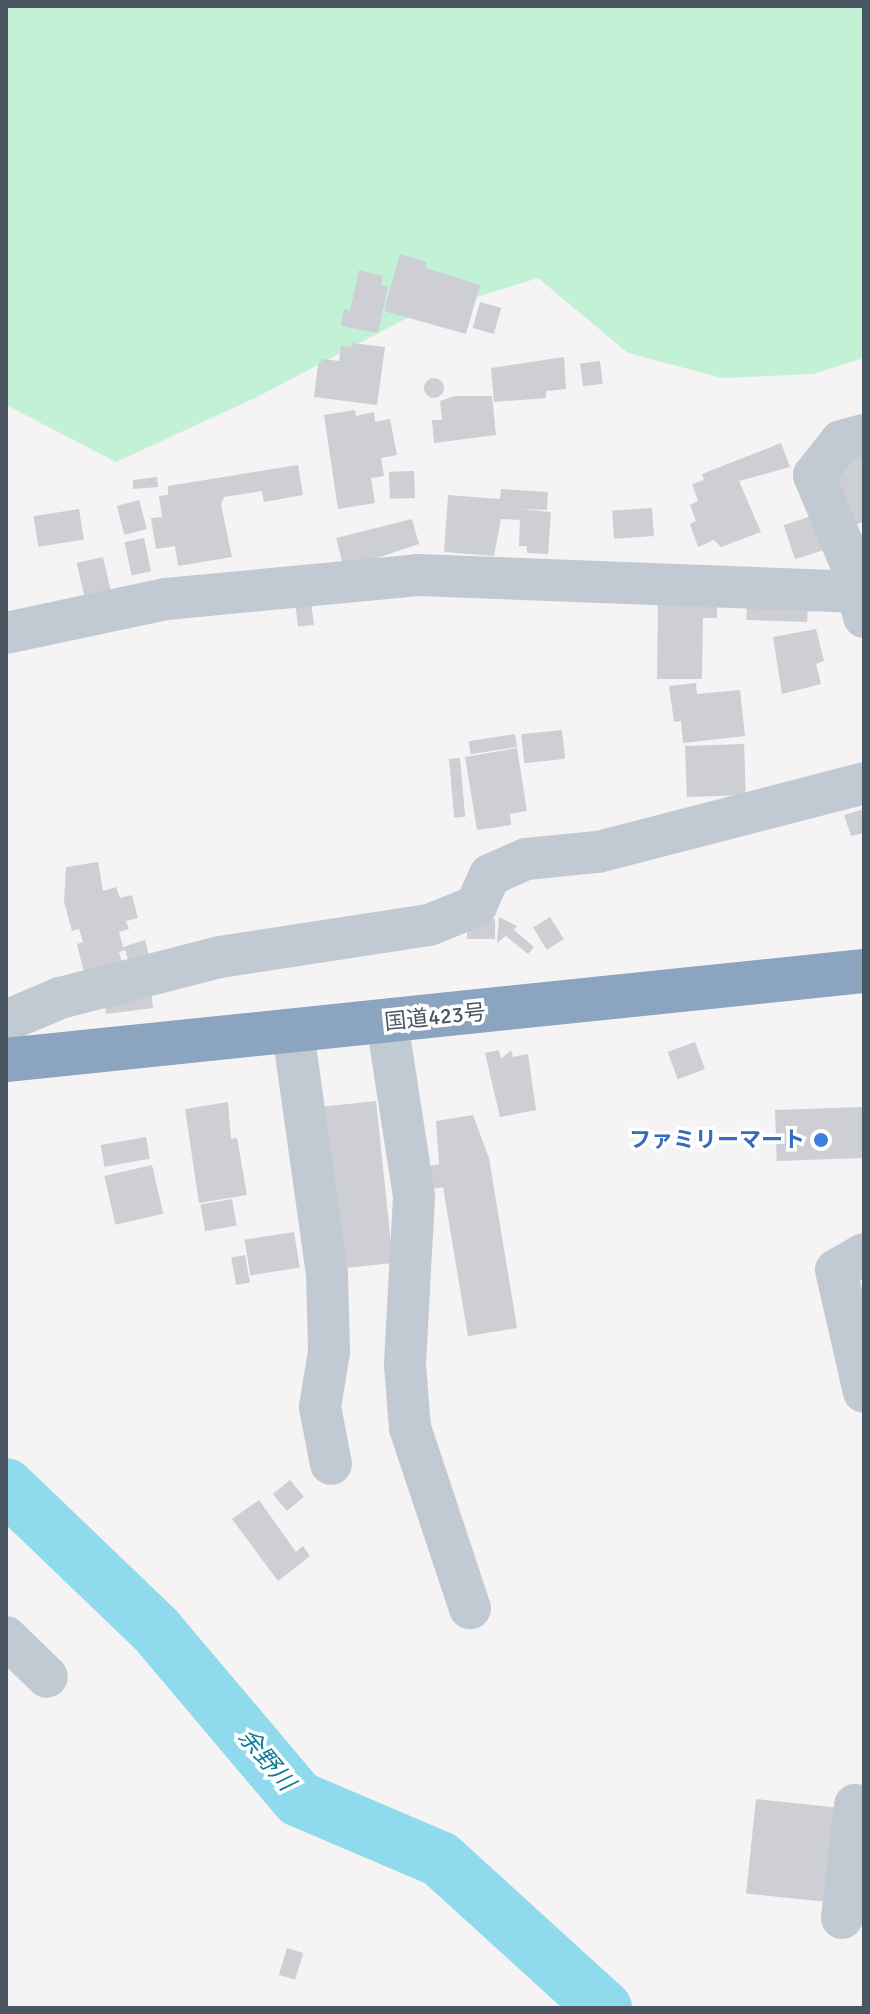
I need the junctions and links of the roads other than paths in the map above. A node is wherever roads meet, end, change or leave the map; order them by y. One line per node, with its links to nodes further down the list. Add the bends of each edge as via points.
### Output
1 (864, 435): 2 (street, via 841,441 814,475)
2 (861, 606): 3 (street, via 418,575 166,599)
3 (6, 633)
4 (864, 783): 8 (street, via 598,852 526,859 490,875 476,906 429,925 220,957 60,998)
5 (864, 971): 6 (highway, 国道423号)
6 (387, 1022): 7 (highway, 国道423号); 12 (street, via 414,1197 405,1365 410,1428)
7 (293, 1032): 8 (highway, 国道423号); 11 (street, via 327,1274 329,1352 320,1407)
8 (7, 1040)
9 (864, 1254): 10 (street, via 836,1270)
10 (864, 1392)
11 (331, 1464)
12 (470, 1608)
13 (6, 1637): 14 (street)
14 (47, 1677)
15 (857, 1823): 16 (street)
16 (842, 1918)

